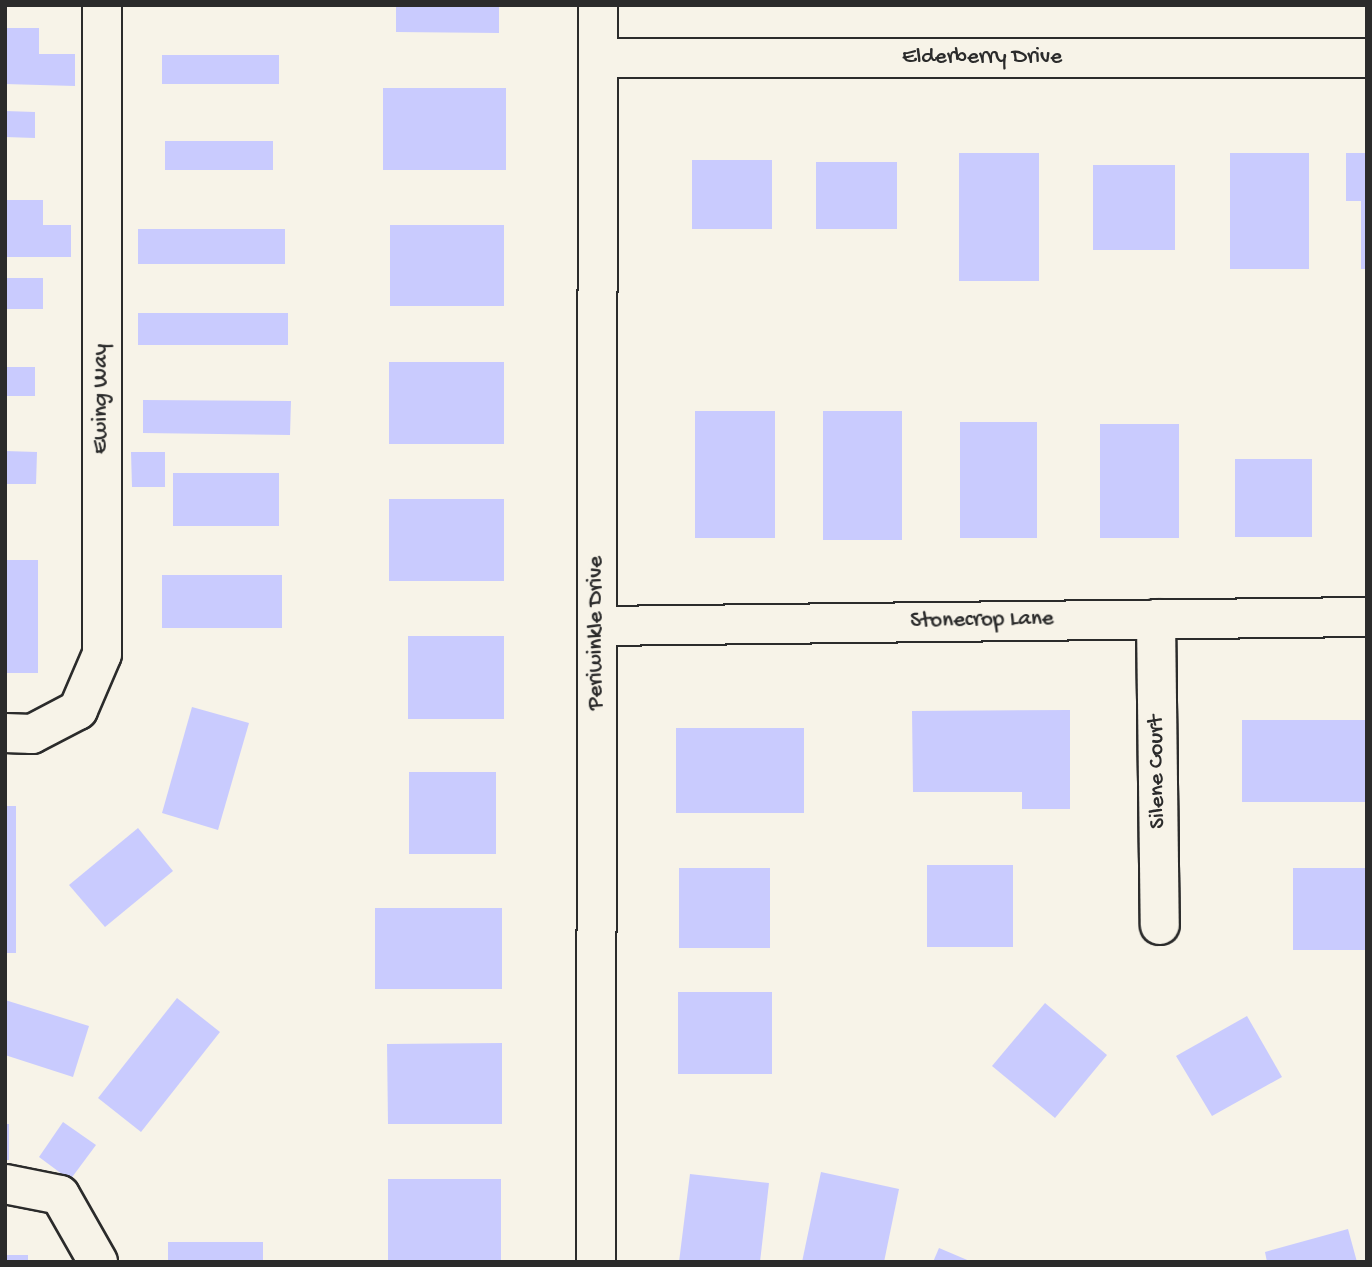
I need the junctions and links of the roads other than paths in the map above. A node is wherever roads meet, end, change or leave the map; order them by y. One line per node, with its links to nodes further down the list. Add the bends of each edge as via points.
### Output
1 (102, 5): 8 (street, Ewing Way, via 102,654 78,710 32,734)
2 (598, 5): 3 (street, Periwinkle Drive)
3 (598, 58): 4 (street, Elderberry Drive); 7 (street, Periwinkle Drive)
4 (1367, 58)
5 (1367, 617): 6 (street, Stonecrop Lane)
6 (1156, 619): 7 (street, Stonecrop Lane); 9 (street, Silene Court)
7 (597, 626): 12 (street, Periwinkle Drive)
8 (5, 733)
9 (1160, 925)
10 (5, 1184): 11 (street, via 60,1195)
11 (98, 1262)
12 (596, 1262)

